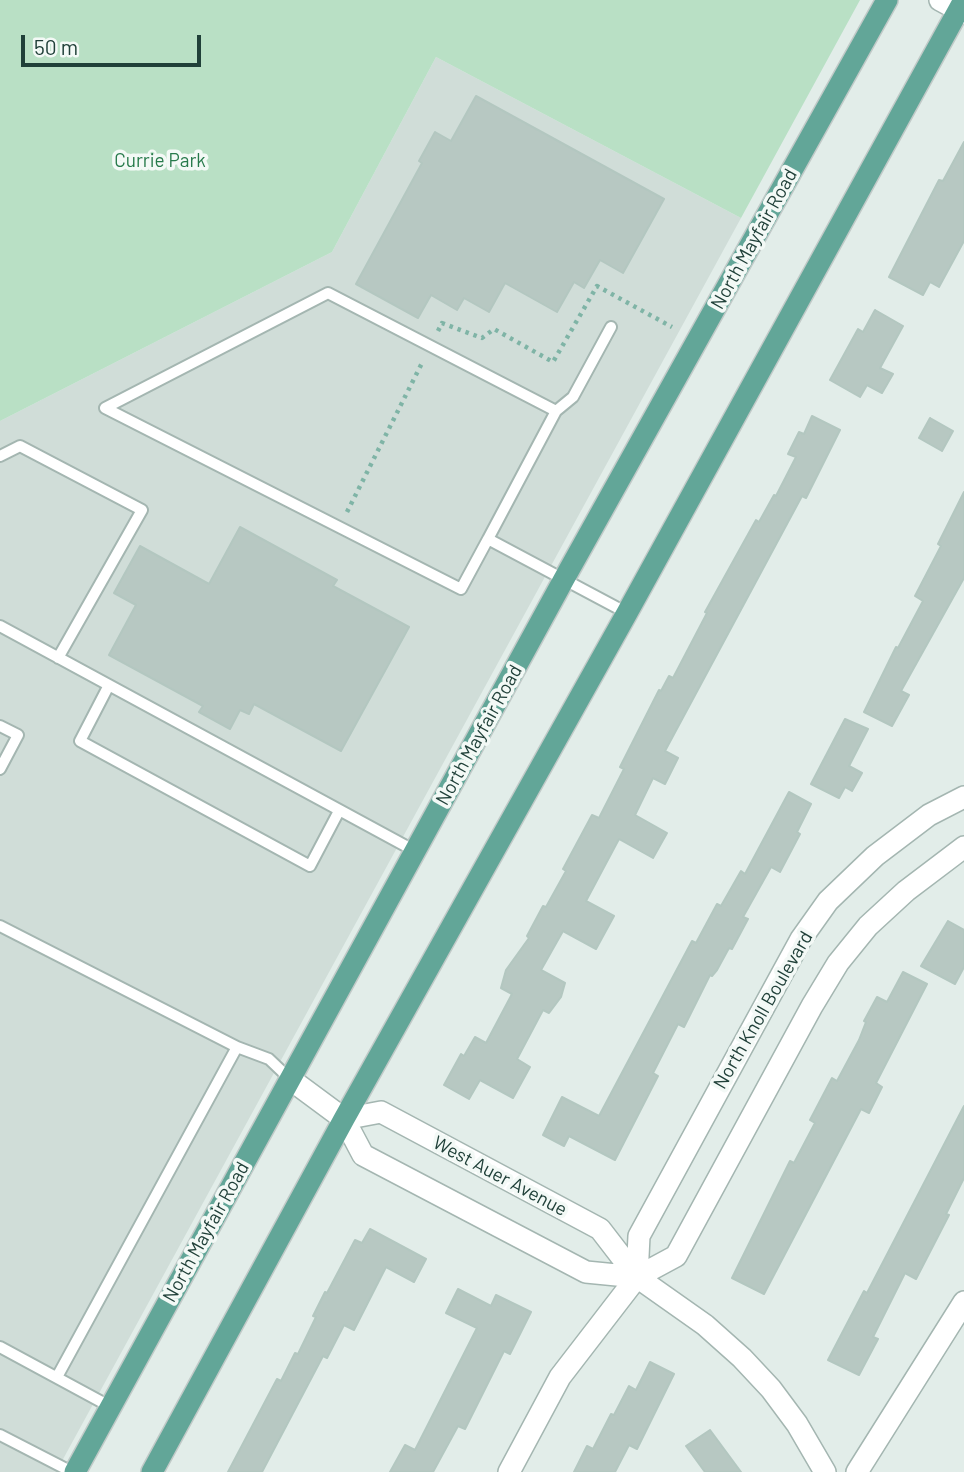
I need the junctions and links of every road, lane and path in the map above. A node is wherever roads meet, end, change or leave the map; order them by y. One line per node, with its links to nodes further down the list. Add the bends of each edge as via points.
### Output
1 (887, 0): 10 (main road, North Mayfair Road)
2 (956, 6): 11 (main road)
3 (611, 327): 6 (lane, via 573,397)
4 (671, 327): 5 (path, via 597,286 553,362 494,329 482,338 442,323)
5 (430, 346): 6 (lane); 8 (path); 8 (lane, via 328,293 105,408)
6 (556, 411): 9 (lane)
7 (0, 456): 13 (lane, via 20,446 142,510)
8 (339, 528): 9 (lane, via 461,589)
9 (488, 539): 10 (lane)
10 (564, 579): 11 (lane); 20 (main road, North Mayfair Road)
11 (627, 612): 24 (main road)
12 (0, 626): 13 (lane)
13 (58, 657): 14 (lane)
14 (109, 685): 18 (lane); 18 (lane, via 79,741 310,866)
15 (0, 726): 16 (lane, via 18,735)
16 (0, 769)
17 (964, 797): 25 (street, North Knoll Boulevard, via 929,815 875,856 828,901 801,939 639,1236)
18 (340, 811): 20 (lane)
19 (964, 846): 25 (street, North Knoll Boulevard, via 868,926 838,963 676,1256)
20 (415, 851): 23 (main road, North Mayfair Road)
21 (0, 926): 22 (lane)
22 (237, 1047): 23 (lane, via 269,1059); 28 (lane)
23 (289, 1079): 24 (street, West Auer Avenue); 29 (main road, North Mayfair Road)
24 (344, 1119): 25 (street, West Auer Avenue, via 363,1155 586,1272); 25 (street, West Auer Avenue, via 381,1112 600,1229); 32 (main road)
25 (637, 1277): 33 (street, North Knoll Boulevard, via 560,1377); 34 (street, West Auer Avenue, via 705,1325 742,1358 797,1423)
26 (964, 1302): 35 (street)
27 (0, 1347): 28 (lane)
28 (57, 1377): 29 (lane)
29 (111, 1407): 31 (main road, North Mayfair Road)
30 (0, 1435): 31 (lane)
31 (74, 1472)
32 (152, 1472)
33 (509, 1472)
34 (825, 1472)
35 (858, 1472)

